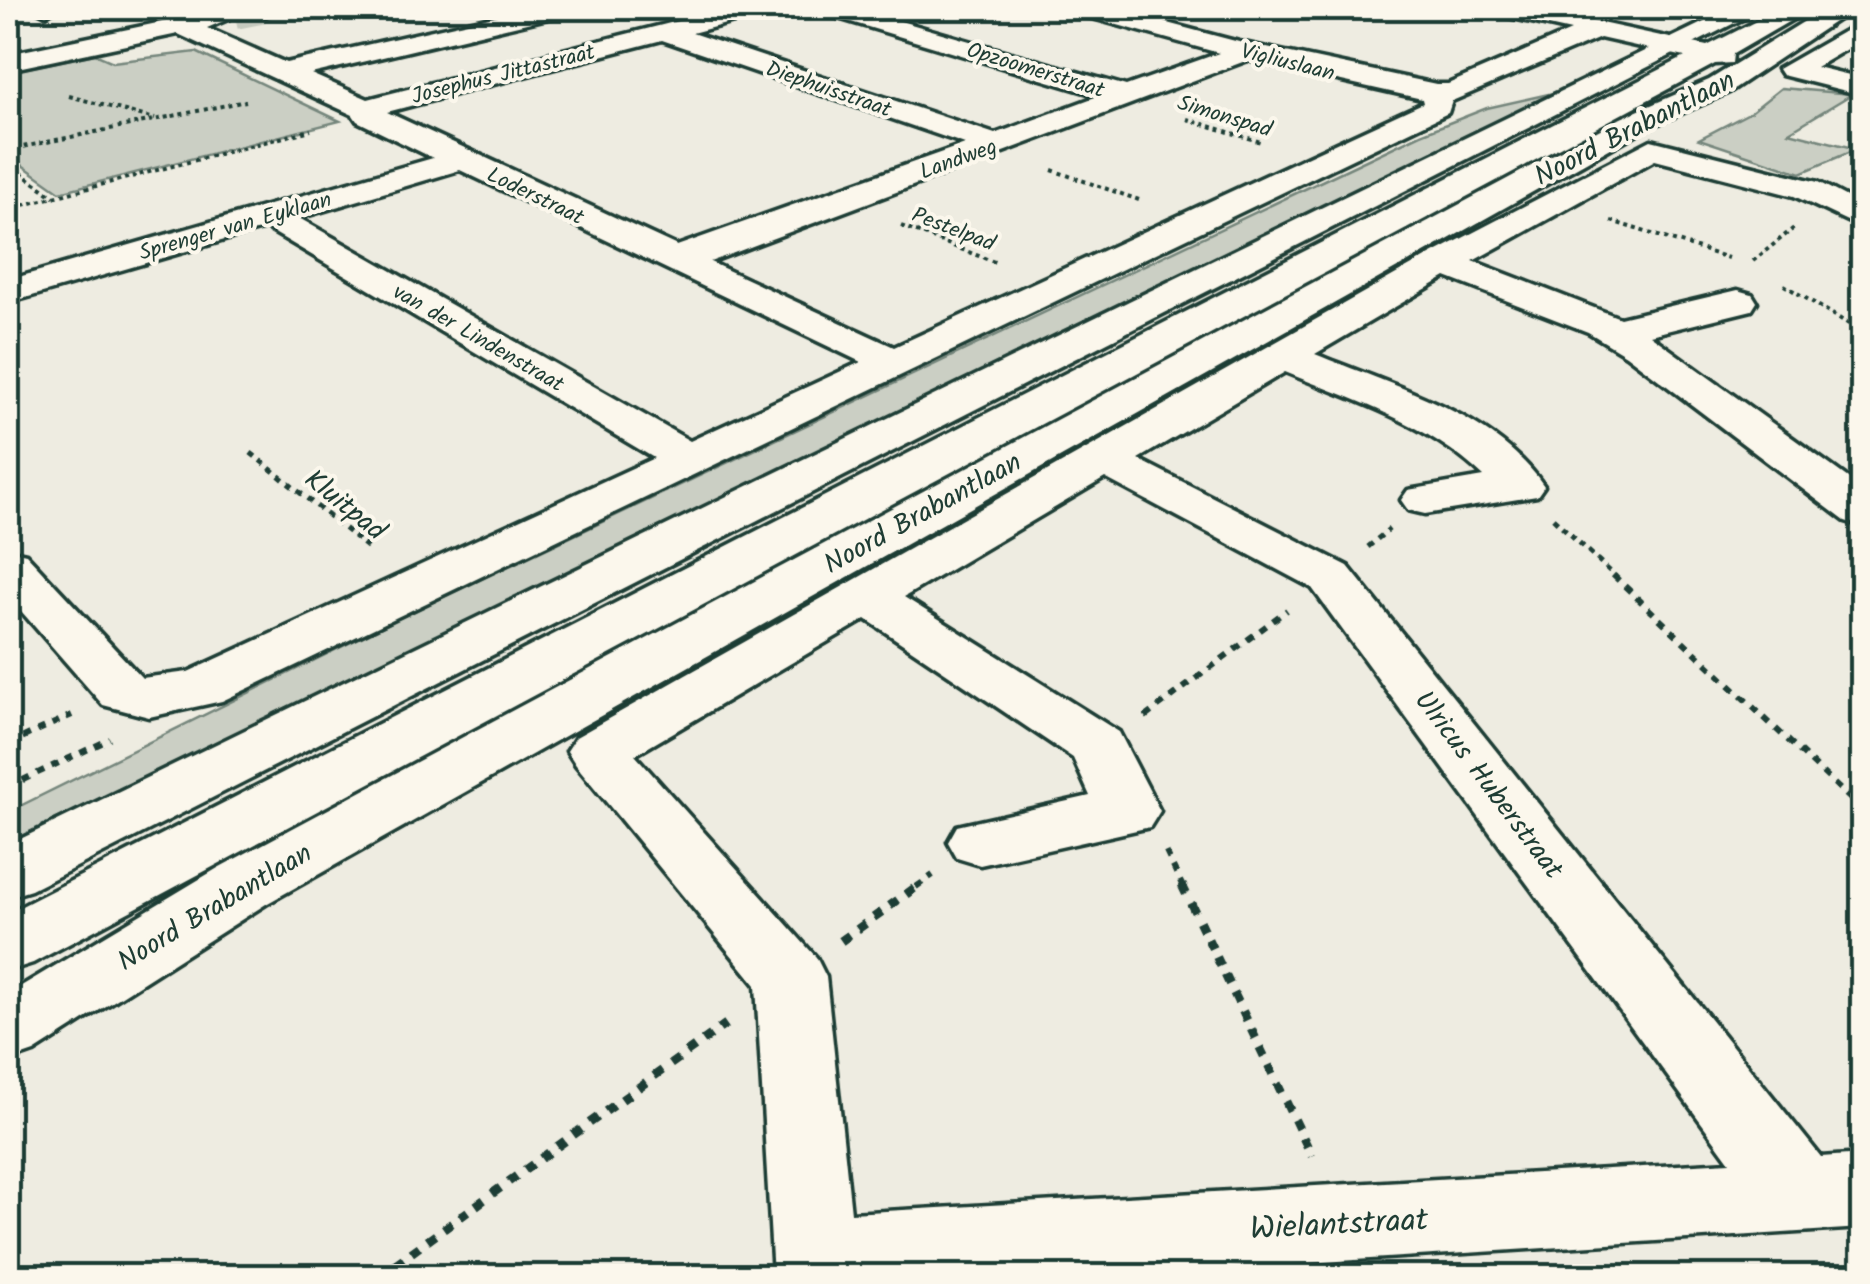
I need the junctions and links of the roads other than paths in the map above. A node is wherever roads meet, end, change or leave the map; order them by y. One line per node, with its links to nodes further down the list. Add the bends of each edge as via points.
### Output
1 (44, 8): 15 (street)
2 (560, 8): 19 (street)
3 (758, 8): 14 (street, Josephus Jittastraat)
4 (830, 8): 22 (street, Opzoomerstraat)
5 (1083, 8): 16 (street, Vigliuslaan)
6 (1500, 8): 12 (street)
7 (1752, 8): 17 (street, Noord Brabantlaan)
8 (1800, 8): 17 (street, Noord Brabantlaan)
9 (1843, 8): 17 (street, Noord Brabantlaan)
10 (234, 15): 11 (street)
11 (181, 26): 15 (street); 19 (street, Loderstraat)
12 (1598, 29): 17 (street); 21 (street, via 1453,92)
13 (1862, 29): 17 (street, Noord Brabantlaan)
14 (663, 32): 23 (street, Josephus Jittastraat); 24 (street, Diephuisstraat)
15 (100, 43): 18 (street)
16 (1236, 48): 21 (street, Vigliuslaan); 22 (street, Landweg, via 1238,55)
17 (1732, 58): 20 (street); 42 (street, Noord Brabantlaan); 43 (street, Noord Brabantlaan); 44 (street, Noord Brabantlaan, via 1719,86 1632,124 242,886)
18 (8, 62)
19 (284, 72): 23 (street, Loderstraat)
20 (1862, 87)
21 (1436, 93): 34 (street, via 1438,107)
22 (1123, 97): 24 (street, Landweg)
23 (367, 112): 25 (street, Loderstraat)
24 (991, 146): 28 (street, Landweg, via 691,256)
25 (462, 159): 26 (street, Sprenger van Eyklaan); 28 (street, Loderstraat)
26 (269, 216): 30 (street, Sprenger van Eyklaan); 35 (street, van der Lindenstraat)
27 (1862, 218): 29 (street, Noord Brabantlaan, via 1806,189 1651,150)
28 (670, 258): 34 (street, Loderstraat)
29 (1443, 263): 32 (street); 33 (street, Noord Brabantlaan)
30 (8, 292)
31 (1738, 302): 32 (street)
32 (1614, 331): 38 (street)
33 (1283, 356): 36 (street, Noord Brabantlaan); 37 (street, via 1414,410 1480,447 1520,486)
34 (894, 362): 35 (street)
35 (689, 459): 39 (street, via 202,688 149,698 123,692)
36 (1106, 460): 40 (street, Noord Brabantlaan); 45 (street, Ulricus Huberstraat, via 1330,577)
37 (1426, 500)
38 (1862, 511)
39 (8, 565)
40 (867, 596): 41 (street, Noord Brabantlaan, via 1098,746 1128,811); 46 (street, Noord Brabantlaan, via 598,752 790,977)
41 (980, 842)
42 (8, 872)
43 (8, 944)
44 (8, 1032)
45 (1832, 1193): 46 (street, Wielantstraat)
46 (815, 1266)

